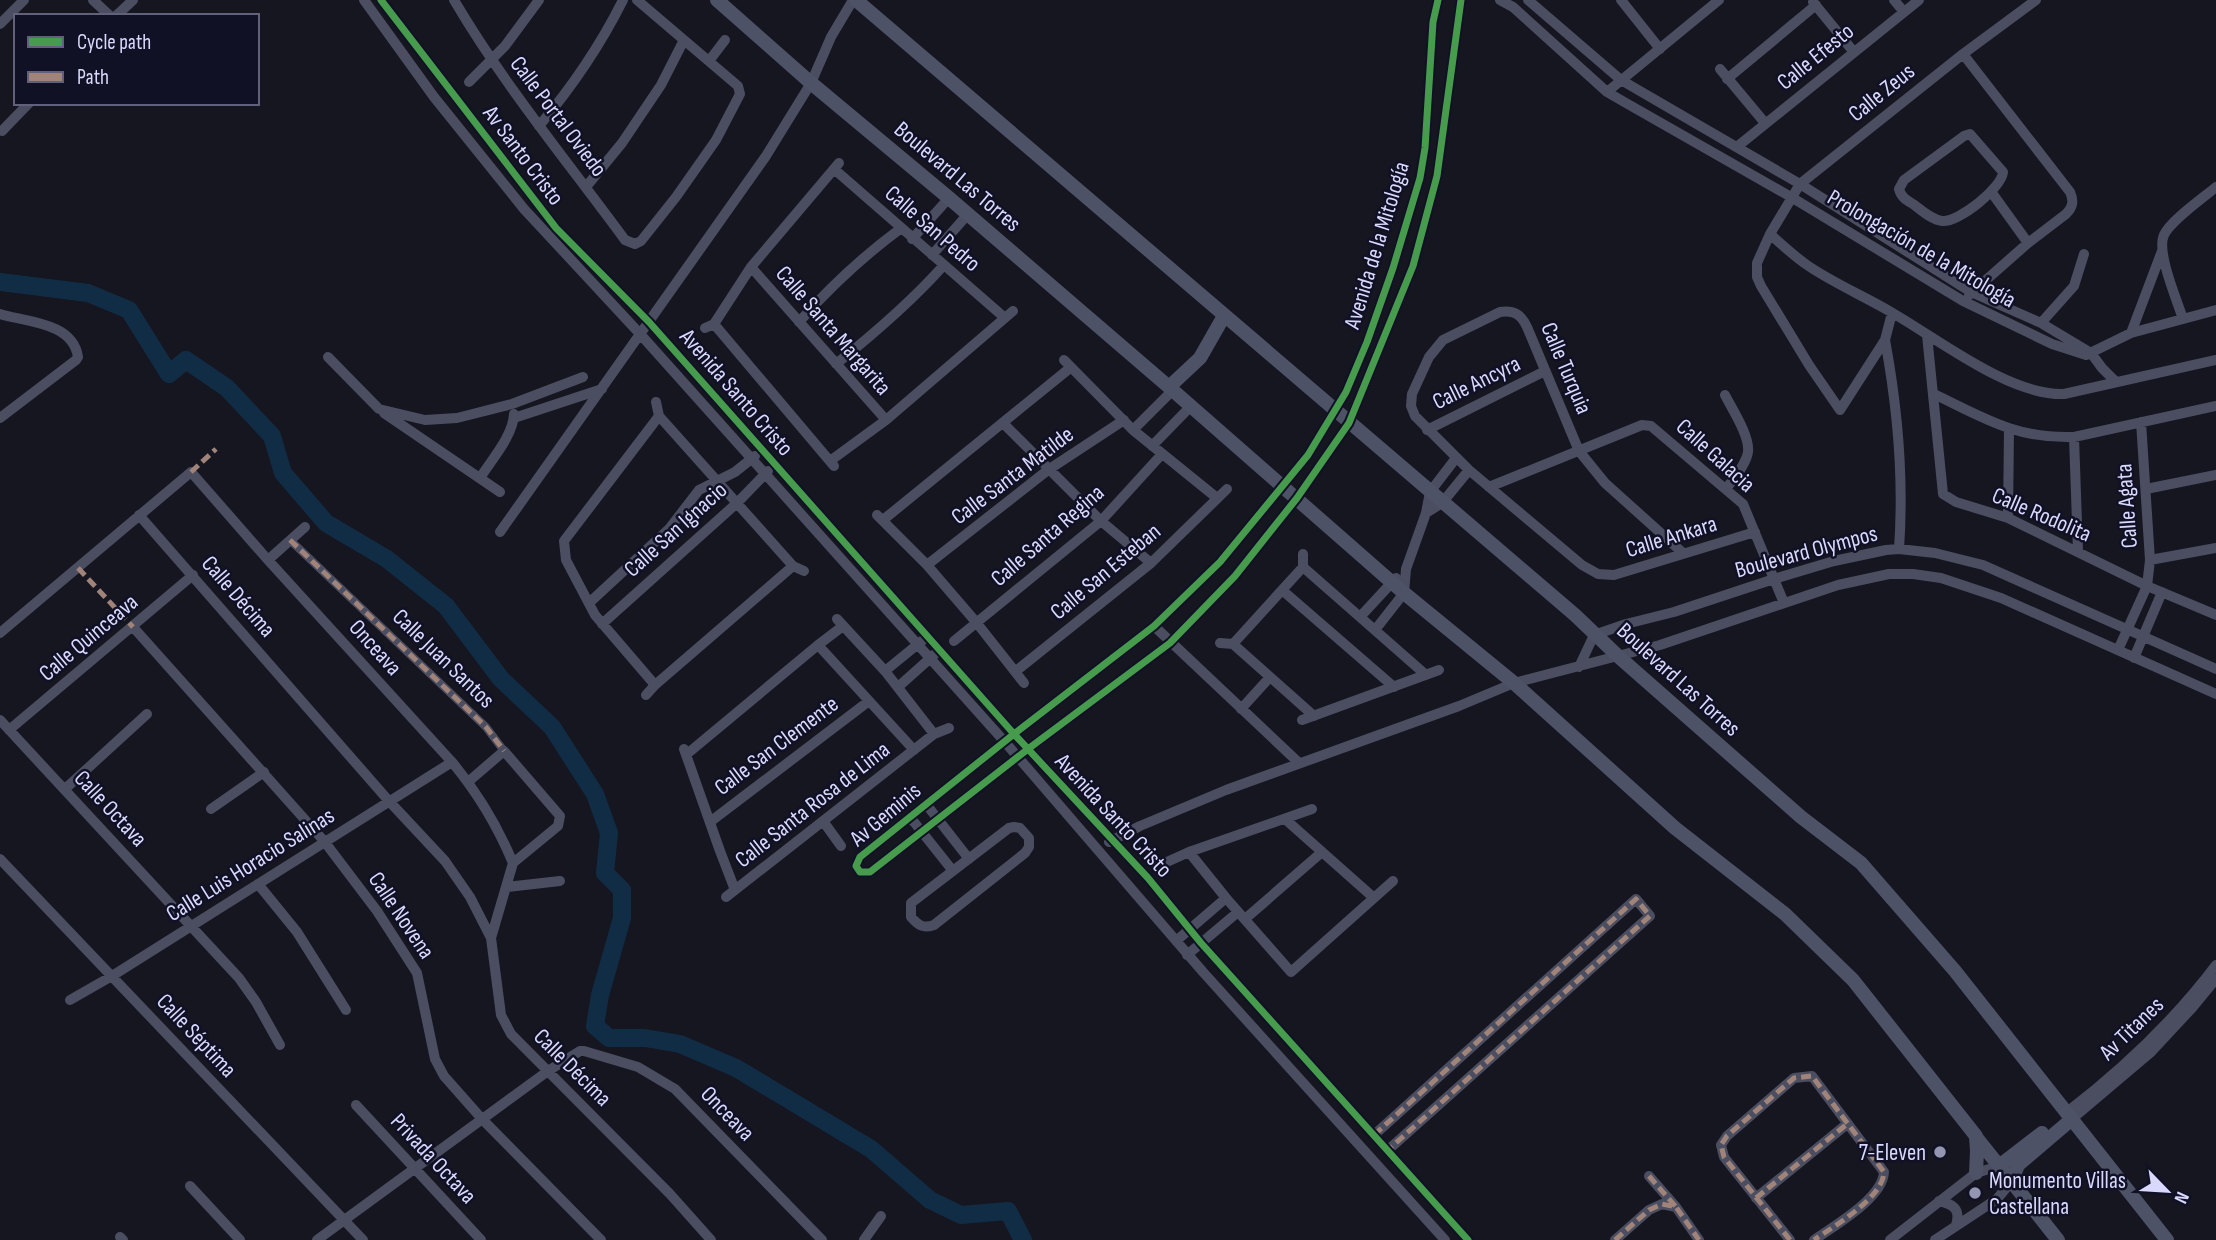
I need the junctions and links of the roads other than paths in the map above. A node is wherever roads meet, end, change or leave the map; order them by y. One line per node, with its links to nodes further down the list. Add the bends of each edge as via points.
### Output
1 (24, 0): 26 (street)
2 (93, 0): 24 (street)
3 (132, 0): 25 (street)
4 (364, 0): 70 (street, Av Santo Cristo, via 524,209)
5 (381, 0): 66 (street, Av Santo Cristo, via 556,228)
6 (454, 0): 32 (street, Calle Portal Oviedo)
7 (539, 0): 32 (street)
8 (623, 0): 40 (street, via 569,91)
9 (638, 0): 27 (street)
10 (717, 0): 36 (main road, Boulevard Las Torres)
11 (855, 0): 36 (street, via 831,37); 63 (main road, Boulevard Las Torres)
12 (1438, 0): 89 (street, Avenida de la Mitología, via 1420,178 1367,342)
13 (1461, 0): 98 (street, Avenida de la Mitología, via 1434,189 1413,266)
14 (1500, 0): 22 (street, Prolongación de la Mitología)
15 (1528, 0): 34 (street, Prolongación de la Mitología)
16 (1621, 0): 29 (street)
17 (1719, 0): 29 (street)
18 (1894, 0): 23 (street)
19 (1919, 0): 23 (street, Calle Efesto)
20 (2036, 0): 31 (street, Calle Zeus)
21 (1814, 3): 30 (street); 39 (street, via 1724,74)
22 (1517, 4): 37 (street, Prolongación de la Mitología)
23 (1904, 12): 30 (street, Calle Efesto)
24 (108, 14)
25 (118, 14)
26 (0, 24)
27 (684, 40): 33 (street); 44 (street, via 661,85)
28 (725, 40): 33 (street)
29 (1660, 49): 34 (street)
30 (1853, 51): 39 (street, Calle Efesto)
31 (1963, 54): 43 (street, Calle Zeus); 53 (street, via 2073,199 2071,209)
32 (492, 61): 35 (street); 40 (street, Calle Portal Oviedo)
33 (709, 61): 44 (street, Calle Portal Oviedo, via 738,86 739,101 716,140 641,241 625,240)
34 (1621, 80): 37 (street); 42 (street, Prolongación de la Mitología)
35 (469, 82)
36 (811, 83): 48 (main road, Boulevard Las Torres); 66 (street, via 766,156)
37 (1607, 92): 47 (street, Prolongación de la Mitología)
38 (27, 105): 41 (street)
39 (1765, 123): 42 (street, Calle Efesto)
40 (539, 126): 44 (street, Calle Portal Oviedo)
41 (2, 131)
42 (1738, 146): 43 (street, Prolongación de la Mitología)
43 (1800, 184): 47 (street, Calle Zeus); 59 (street, Prolongación de la Mitología)
44 (586, 187)
45 (2216, 187): 54 (street, via 2169,226)
46 (1992, 193): 46 (street, via 1944,221 1901,196 1899,189 1904,180 1970,134 2003,173); 53 (street)
47 (1791, 197): 51 (street, Calle Zeus); 60 (street, Prolongación de la Mitología)
48 (949, 198): 49 (main road, Boulevard Las Torres); 52 (street)
49 (968, 214): 56 (street); 81 (main road, Boulevard Las Torres)
50 (900, 229): 52 (street, Calle San Pedro); 58 (street, Calle San Pedro, via 836,166); 67 (street, via 844,274)
51 (1770, 234): 62 (street, via 1807,265); 72 (street, Calle Zeus, via 1757,263 1757,277 1840,410)
52 (912, 239): 56 (street, Calle San Pedro)
53 (2028, 243): 59 (street)
54 (2162, 251): 65 (street); 69 (street)
55 (2084, 254): 68 (street, via 2074,286)
56 (932, 255): 57 (street, Calle San Pedro)
57 (944, 265): 76 (street, via 890,320); 94 (street, Calle San Pedro, via 1009,315)
58 (751, 267): 67 (street, Calle Santa Margarita); 94 (street, Calle San Pedro, via 709,326 832,464)
59 (1971, 292): 60 (street); 68 (street, Prolongación de la Mitología)
60 (1962, 301): 73 (street, Prolongación de la Mitología, via 2064,349)
61 (2216, 310): 65 (street)
62 (1892, 313): 71 (street); 72 (street)
63 (1224, 316): 81 (main road, via 1200,358); 89 (main road, Boulevard Las Torres)
64 (2, 317): 92 (street, via 49,326 72,342 77,353 76,360)
65 (2183, 319): 69 (street)
66 (649, 322): 70 (street); 90 (street, Avenida Santo Cristo)
67 (799, 322): 76 (street, Calle Santa Margarita)
68 (2041, 323): 73 (street, Prolongación de la Mitología)
69 (2131, 333): 73 (street)
70 (641, 335): 80 (street); 99 (street, Avenida Santo Cristo)
71 (1927, 335): 79 (street, via 2036,392 2064,394); 82 (street, Calle Rodolita)
72 (1885, 340): 137 (street, via 1901,454)
73 (2091, 353): 79 (street)
74 (328, 357): 88 (street)
75 (2216, 360): 79 (street)
76 (836, 364): 94 (street, Calle Santa Margarita)
77 (1545, 371): 102 (street, Calle Ancyra); 102 (street, Calle Turquia, via 1523,319 1509,311 1443,340 1429,356 1412,394 1415,416); 106 (street, Calle Turquia)
78 (583, 377): 85 (street)
79 (2116, 382)
80 (602, 389): 93 (street); 134 (street)
81 (1171, 389): 86 (main road, Boulevard Las Torres); 101 (street)
82 (1934, 394): 100 (street); 130 (street, Calle Rodolita, via 1942,495)
83 (1725, 395): 120 (street, via 1748,452)
84 (656, 402): 91 (street)
85 (512, 404): 88 (street, via 457,418 425,419); 93 (street)
86 (1191, 406): 104 (street); 117 (main road, Boulevard Las Torres)
87 (2216, 406): 96 (street)
88 (379, 409): 115 (street)
89 (1334, 411): 98 (main road, Boulevard Las Torres); 117 (street, Av Geminis)
90 (730, 414): 99 (street); 105 (street, Avenida Santo Cristo)
91 (659, 416): 116 (street); 159 (street, via 564,541 566,560)
92 (0, 418)
93 (514, 418): 115 (street)
94 (886, 420)
95 (1124, 420): 97 (street, via 1067,364); 101 (street); 111 (street, Calle Santa Matilde)
96 (2141, 422): 103 (street); 121 (street, Calle Agata)
97 (1003, 423): 111 (street); 144 (street, via 880,518)
98 (1349, 423): 123 (main road, Boulevard Las Torres); 125 (street, Av Geminis)
99 (720, 424): 109 (street, Avenida Santo Cristo)
100 (2009, 429): 103 (street, via 2040,437); 130 (street)
101 (1133, 430): 104 (street)
102 (1427, 430): 108 (street, Calle Turquia)
103 (2074, 437): 138 (street)
104 (1152, 446): 107 (street)
105 (762, 450): 109 (street, Calle San Ignacio); 110 (street, Avenida Santo Cristo)
106 (1579, 451): 118 (street, Calle Galacia); 120 (street, Calle Galacia, via 1642,425 1651,426); 139 (street, Calle Turquia, via 1605,483)
107 (1162, 454): 124 (street); 131 (street, Calle Santa Regina)
108 (1456, 458): 112 (street, Calle Turquia); 123 (street)
109 (751, 459): 113 (street, Avenida Santo Cristo); 116 (street, Calle San Ignacio)
110 (775, 464): 113 (street, Calle San Ignacio); 171 (street, Avenida Santo Cristo)
111 (1048, 470): 131 (street); 144 (street, Calle Santa Matilde)
112 (1469, 470): 118 (street, Calle Turquia); 127 (street)
113 (765, 474): 126 (street, Calle San Ignacio); 176 (street, Avenida Santo Cristo)
114 (2216, 475): 121 (street)
115 (480, 478): 122 (street)
116 (718, 482): 126 (street); 159 (street, Calle San Ignacio, via 699,490 669,529)
117 (1284, 486): 125 (main road, Boulevard Las Torres); 165 (street, Av Geminis, via 1220,562)
118 (1489, 487): 149 (street, Calle Turquia, via 1582,565)
119 (1227, 489): 124 (street, Calle San Esteban)
120 (1726, 489): 133 (street, Calle Galacia, via 1743,504)
121 (2146, 489): 142 (street, Calle Agata)
122 (500, 492)
123 (1430, 492): 127 (main road, Boulevard Las Torres); 128 (street)
124 (1217, 498): 143 (street, Calle San Esteban)
125 (1297, 498): 153 (main road, Boulevard Las Torres); 174 (street, Av Geminis, via 1235,576)
126 (737, 503): 145 (street); 164 (street, Calle San Ignacio)
127 (1442, 503): 128 (street); 170 (main road, Boulevard Las Torres)
128 (1426, 513): 147 (street)
129 (139, 515): 141 (street, Onceava, via 191,472); 150 (street, Calle Décima); 169 (street)
130 (2008, 518): 138 (street, Calle Rodolita)
131 (1101, 521): 143 (street); 163 (street, Calle Santa Regina)
132 (305, 527): 135 (street)
133 (1755, 532): 139 (street, Calle Ankara); 152 (street, Calle Galacia)
134 (500, 533)
135 (290, 540): 141 (street); 208 (street, Calle Juan Santos, via 486,727)
136 (2216, 548): 142 (street)
137 (1899, 549): 151 (street, Boulevard Olympos, via 1958,557); 152 (street, Boulevard Olympos, via 1834,561)
138 (2078, 551): 154 (street, Calle Rodolita)
139 (1683, 553): 149 (street, Calle Ankara, via 1614,575)
140 (1303, 554): 146 (street)
141 (268, 560): 210 (street, Onceava)
142 (2150, 560): 154 (street, Calle Agata)
143 (1151, 564): 188 (street, Calle San Esteban)
144 (927, 565): 163 (street)
145 (793, 566): 148 (street); 193 (street)
146 (1303, 567): 155 (street); 162 (street)
147 (1406, 569): 153 (street); 157 (street)
148 (804, 571)
149 (1598, 573)
150 (193, 575): 166 (street, Calle Quinceava); 215 (street, Calle Décima)
151 (2005, 575): 158 (street); 167 (street, Boulevard Olympos)
152 (1774, 579): 160 (street, Calle Galacia); 170 (street, Boulevard Olympos)
153 (1391, 582): 157 (main road, Boulevard Las Torres); 162 (street)
154 (2147, 586): 156 (street, Calle Rodolita); 167 (street, Calle Agata)
155 (1282, 590): 178 (street); 195 (street)
156 (2162, 592): 161 (street, Calle Rodolita); 172 (street)
157 (1404, 593): 168 (street); 192 (main road, Boulevard Las Torres)
158 (2001, 598): 160 (street, Boulevard Olympos, via 1941,578 1889,574); 180 (street, Boulevard Olympos)
159 (589, 603): 164 (street)
160 (1784, 603): 181 (street, Boulevard Olympos)
161 (2216, 615)
162 (1360, 617): 168 (street)
163 (976, 622): 173 (street, Calle Santa Regina); 188 (street)
164 (602, 624): 193 (street)
165 (1154, 626): 174 (street); 205 (street, Av Geminis)
166 (133, 627): 203 (street, Calle Quinceava); 212 (street, Calle Novena)
167 (2128, 629): 172 (street, Boulevard Olympos); 180 (street, Calle Agata)
168 (1375, 630): 189 (street)
169 (0, 632)
170 (1594, 635): 181 (main road, Boulevard Las Torres); 184 (street)
171 (927, 636): 176 (street); 179 (street, Avenida Santo Cristo)
172 (2143, 636): 182 (street); 185 (street, Boulevard Olympos)
173 (954, 642)
174 (1170, 643): 199 (street); 206 (street, Av Geminis)
175 (1220, 643): 178 (street)
176 (918, 644): 183 (street, Avenida Santo Cristo); 187 (street)
177 (818, 645): 187 (street, Calle Santa Rosa de Lima, via 841,622); 198 (street, Calle Santa Rosa de Lima); 223 (street, Calle Santa Rosa de Lima, via 685,751)
178 (1233, 645): 190 (street)
179 (940, 650): 183 (street); 205 (street, Avenida Santo Cristo)
180 (2118, 650): 182 (street, Boulevard Olympos)
181 (1619, 657): 184 (street, Boulevard Olympos); 257 (main road, Boulevard Las Torres, via 1801,817 1861,863 1955,971)
182 (2134, 658): 196 (street, Boulevard Olympos)
183 (930, 659): 194 (street); 205 (street, Avenida Santo Cristo)
184 (1579, 667): 192 (street, Boulevard Olympos)
185 (2216, 669)
186 (1439, 670): 189 (street)
187 (885, 671): 194 (street, Calle Santa Rosa de Lima)
188 (1016, 671): 191 (street)
189 (1426, 675): 195 (street)
190 (1269, 677): 195 (street, via 1308,718); 199 (street)
191 (1024, 683)
192 (1514, 683): 211 (street, Boulevard Olympos); 261 (main road, Boulevard Las Torres, via 1675,828 1785,914 1843,970)
193 (655, 685): 197 (street)
194 (898, 687): 204 (street, Calle Santa Rosa de Lima)
195 (1394, 687)
196 (2216, 694)
197 (646, 695)
198 (869, 701): 207 (street, Calle Santa Rosa de Lima); 223 (street, Calle San Clemente)
199 (1241, 709): 211 (street)
200 (147, 714): 214 (street)
201 (0, 720): 203 (street, Calle Octava)
202 (949, 728): 204 (street, Calle Santa Rosa de Lima)
203 (9, 730): 214 (street, Calle Octava)
204 (934, 734): 207 (street, Calle Santa Rosa de Lima)
205 (1009, 738): 206 (street, Avenida Santo Cristo); 209 (street, Avenida Santo Cristo); 216 (street, Av Geminis)
206 (1028, 749): 209 (street, Av Geminis); 225 (street, Avenida Santo Cristo)
207 (914, 750): 222 (street, Calle Santa Rosa de Lima)
208 (504, 751): 213 (street); 233 (street, Calle Juan Santos, via 560,816 558,826)
209 (1018, 757): 220 (street, Av Geminis); 228 (street, Avenida Santo Cristo)
210 (452, 762): 213 (street, Onceava); 215 (street, Calle Luis Horacio Salinas)
211 (1299, 763): 225 (street, Boulevard Olympos)
212 (264, 772): 217 (street); 226 (street, Calle Novena)
213 (468, 782): 233 (street, Onceava)
214 (65, 789): 243 (street, Calle Octava)
215 (388, 800): 226 (street, Calle Luis Horacio Salinas); 245 (street, Calle Décima, via 445,861)
216 (926, 804): 219 (street, Av Geminis); 220 (street)
217 (211, 809)
218 (1312, 810): 221 (street)
219 (910, 817): 224 (street); 224 (street, Av Geminis, via 860,857 858,869 870,872)
220 (938, 819): 224 (street, Av Geminis); 232 (street)
221 (1285, 819): 229 (street); 230 (street)
222 (823, 821): 223 (street, Calle Santa Rosa de Lima, via 731,894); 227 (street)
223 (710, 822)
224 (922, 831): 235 (street)
225 (1112, 839): 228 (street, Boulevard Olympos); 244 (street, Avenida Santo Cristo)
226 (324, 841): 238 (street, Calle Luis Horacio Salinas); 258 (street, Calle Novena, via 417,973 436,1064)
227 (841, 846)
228 (1098, 850): 246 (street, Avenida Santo Cristo)
229 (1189, 852): 234 (street); 240 (street)
230 (1322, 852): 241 (street); 242 (street)
231 (0, 859): 250 (street, Calle Séptima)
232 (969, 859): 235 (street); 235 (street, via 1009,828 1020,828 1029,838 1025,853 934,925 917,924 911,917 911,904)
233 (513, 863): 239 (street, Calle Décima)
234 (1158, 866)
235 (953, 871)
236 (559, 881): 239 (street)
237 (1393, 881): 241 (street)
238 (258, 884): 243 (street, Calle Luis Horacio Salinas); 253 (street, via 297,932)
239 (507, 887): 245 (street, Calle Décima)
240 (1226, 898): 242 (street); 244 (street)
241 (1374, 898): 242 (street, via 1292,972)
242 (1241, 916): 247 (street)
243 (191, 925): 250 (street, Calle Luis Horacio Salinas); 254 (street, via 246,986)
244 (1190, 930): 246 (street); 247 (street, Avenida Santo Cristo)
245 (491, 938): 255 (street, Calle Décima, via 504,1024)
246 (1176, 941): 248 (street, Avenida Santo Cristo)
247 (1201, 943): 248 (street); 260 (street, Avenida Santo Cristo)
248 (1187, 955): 283 (street, Avenida Santo Cristo)
249 (2216, 965): 257 (street, Av Titanes, via 2151,1041)
250 (112, 976): 252 (street, Calle Luis Horacio Salinas); 273 (street, Calle Séptima)
251 (2216, 979): 257 (street, Av Titanes, via 2150,1053)
252 (70, 1000)
253 (346, 1010)
254 (280, 1045)
255 (548, 1071): 258 (street); 280 (street, Calle Décima); 281 (street, Onceava, via 580,1051 638,1067 675,1089)
256 (356, 1105): 264 (street, Privada Octava)
257 (2069, 1115): 263 (main road); 267 (main road, via 2018,1165); 292 (main road, Boulevard Las Torres)
258 (482, 1119): 264 (street); 279 (street, Calle Novena)
259 (1847, 1124): 269 (street); 269 (street, via 1812,1076 1794,1078 1721,1145 1724,1157); 288 (street, via 1879,1164 1884,1179 1851,1215)
260 (1374, 1135): 262 (street, Avenida Santo Cristo); 262 (street, via 1636,899 1650,916)
261 (1976, 1136): 263 (main road, Boulevard Las Torres); 265 (main road)
262 (1388, 1150): 284 (street, Avenida Santo Cristo)
263 (1999, 1166): 265 (street); 267 (main road, Boulevard Las Torres)
264 (416, 1170): 273 (street); 278 (street, Privada Octava)
265 (1976, 1174): 270 (street)
266 (1649, 1175): 271 (street)
267 (2011, 1182): 274 (street, via 1997,1199); 291 (main road, Boulevard Las Torres)
268 (190, 1186): 275 (street)
269 (1756, 1198): 287 (street)
270 (1939, 1202): 274 (street, via 1957,1209); 289 (street)
271 (1676, 1207): 285 (street, via 1657,1205); 286 (street)
272 (881, 1216): 282 (street)
273 (344, 1221): 276 (street); 277 (street, Calle Séptima)
274 (1956, 1224): 290 (street)
275 (240, 1240)
276 (317, 1240)
277 (363, 1240)
278 (481, 1240)
279 (601, 1240)
280 (711, 1240)
281 (822, 1240)
282 (864, 1240)
283 (1446, 1240)
284 (1468, 1240)
285 (1615, 1240)
286 (1699, 1240)
287 (1790, 1240)
288 (1814, 1240)
289 (1890, 1240)
290 (1935, 1240)
291 (2058, 1240)
292 (2167, 1240)

